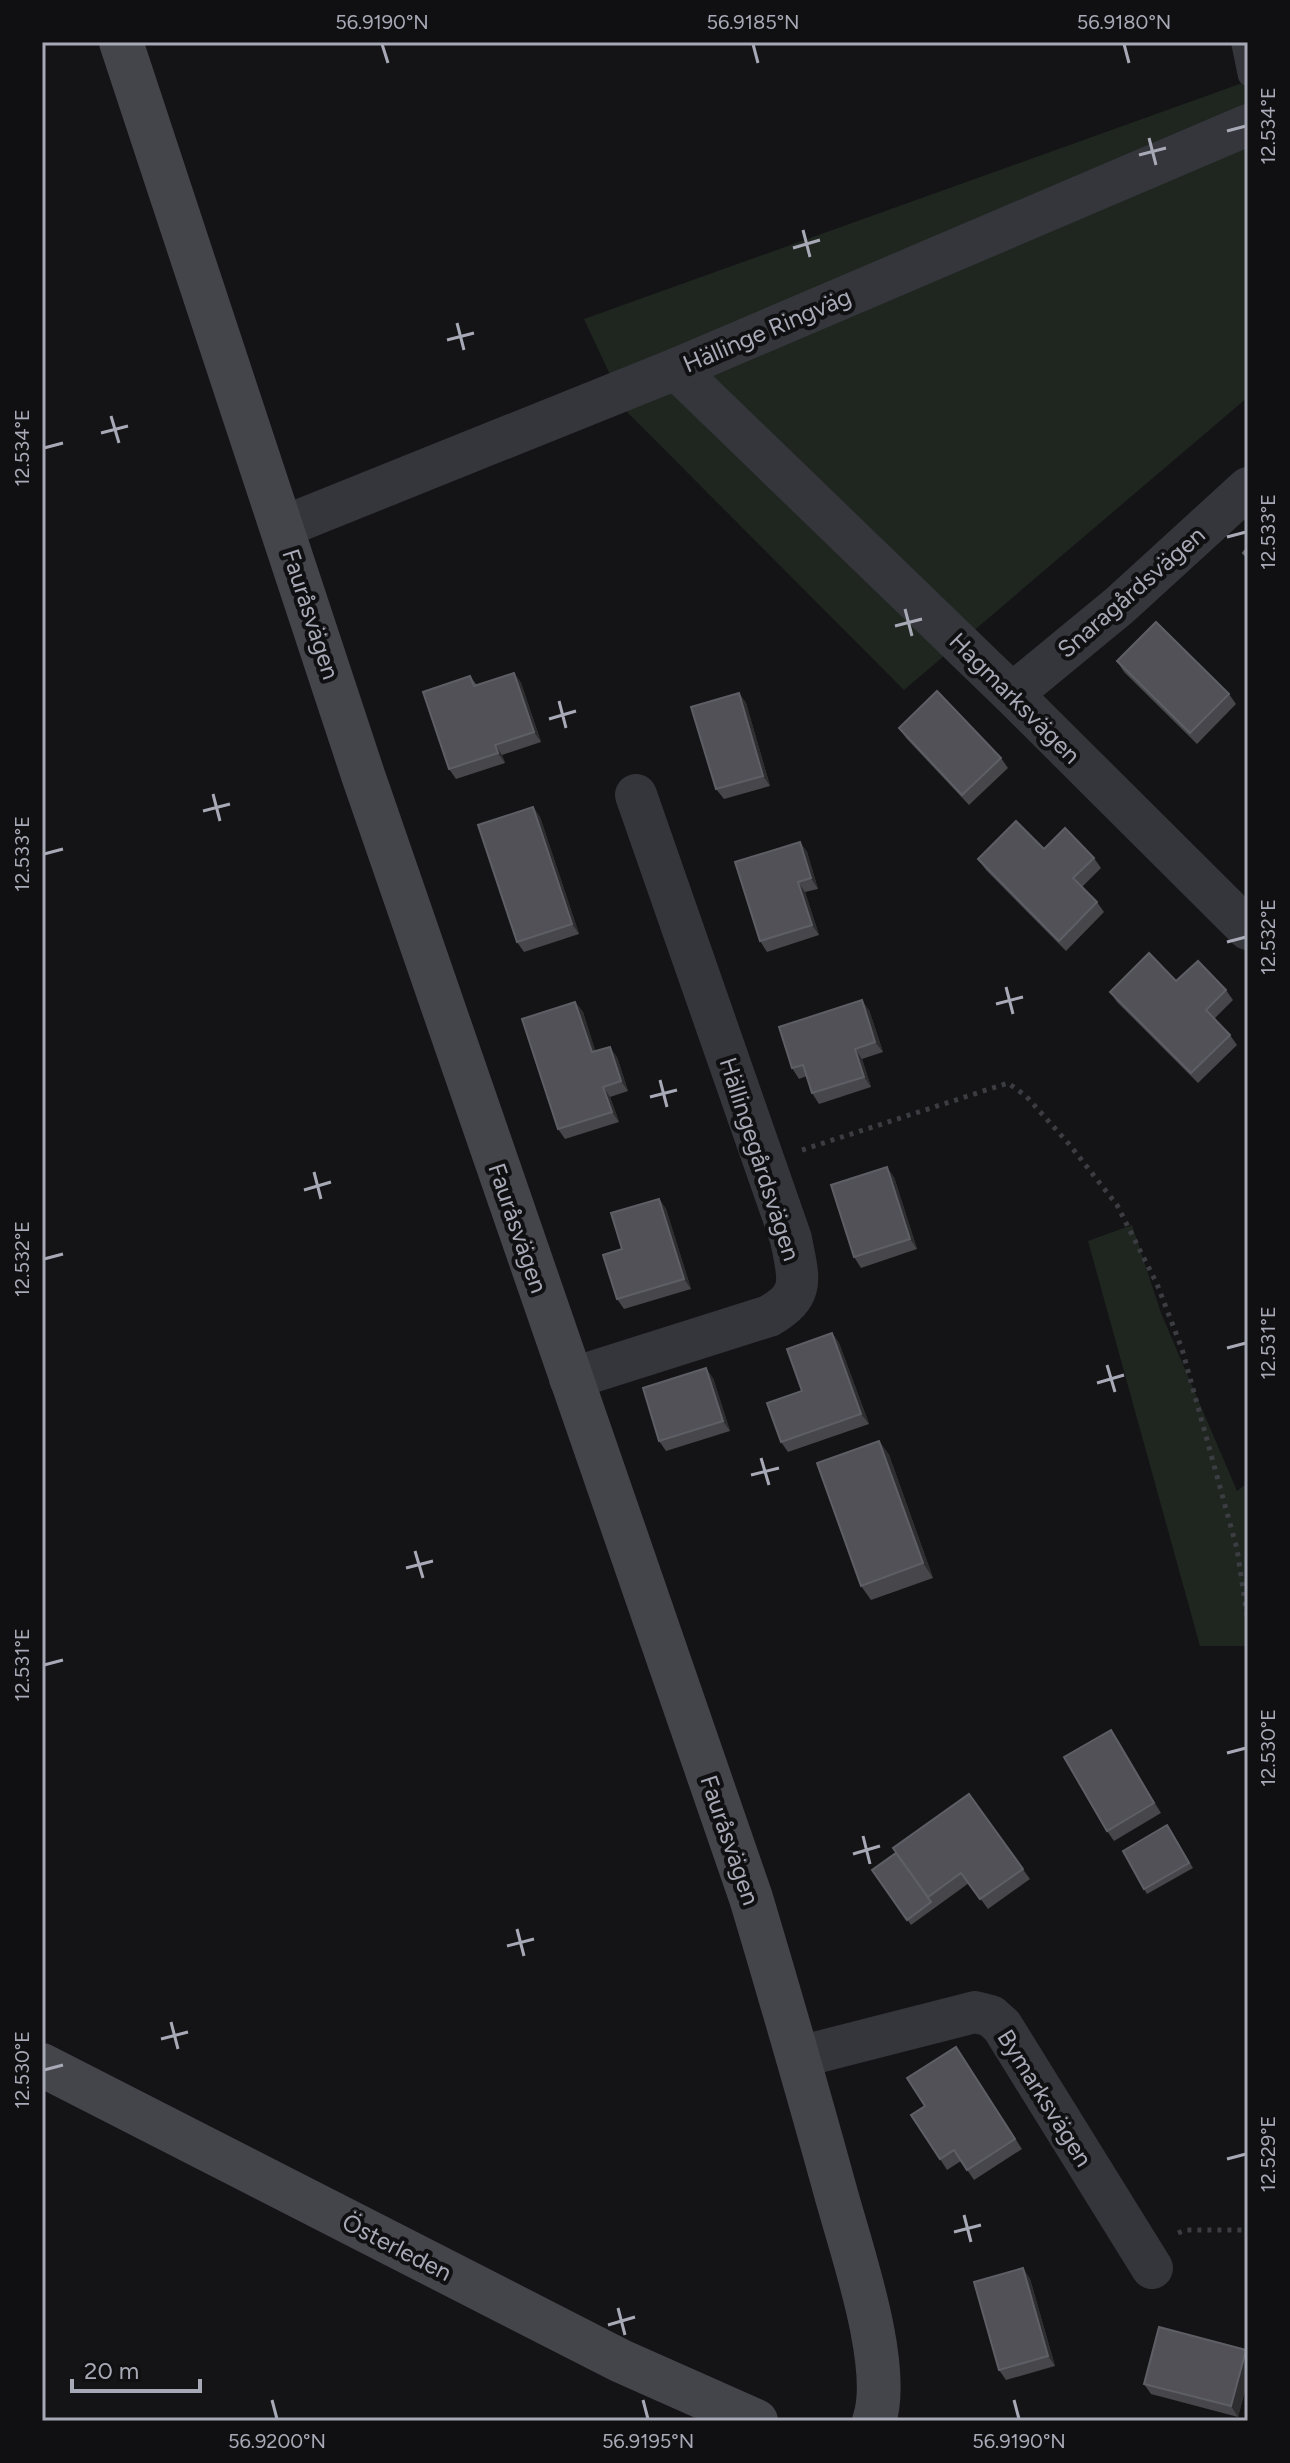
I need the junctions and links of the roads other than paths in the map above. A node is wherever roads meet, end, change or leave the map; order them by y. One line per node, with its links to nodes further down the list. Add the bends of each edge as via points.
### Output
1 (121, 42): 7 (street, Fauråsvägen)
2 (1241, 42): 3 (lane)
3 (1248, 76)
4 (1248, 125): 5 (street, Hällinge Ringväg)
5 (676, 369): 7 (street, Hällinge Ringväg); 8 (street, Hagmarksvägen)
6 (1248, 488): 8 (street, Snaragårdsvägen)
7 (283, 527): 11 (street, Fauråsvägen)
8 (1012, 694): 10 (street, Hagmarksvägen)
9 (636, 795): 11 (street, Hällingegårdsvägen, via 791,1239 797,1290 788,1306 752,1323)
10 (1248, 929)
11 (570, 1379): 12 (street, Fauråsvägen, via 751,1898)
12 (799, 2057): 14 (street, Bymarksvägen, via 975,2012 991,2016); 16 (street, Fauråsvägen, via 871,2321 877,2375)
13 (42, 2065): 15 (street, Österleden, via 621,2361)
14 (1147, 2260)
15 (756, 2421)
16 (874, 2421)

